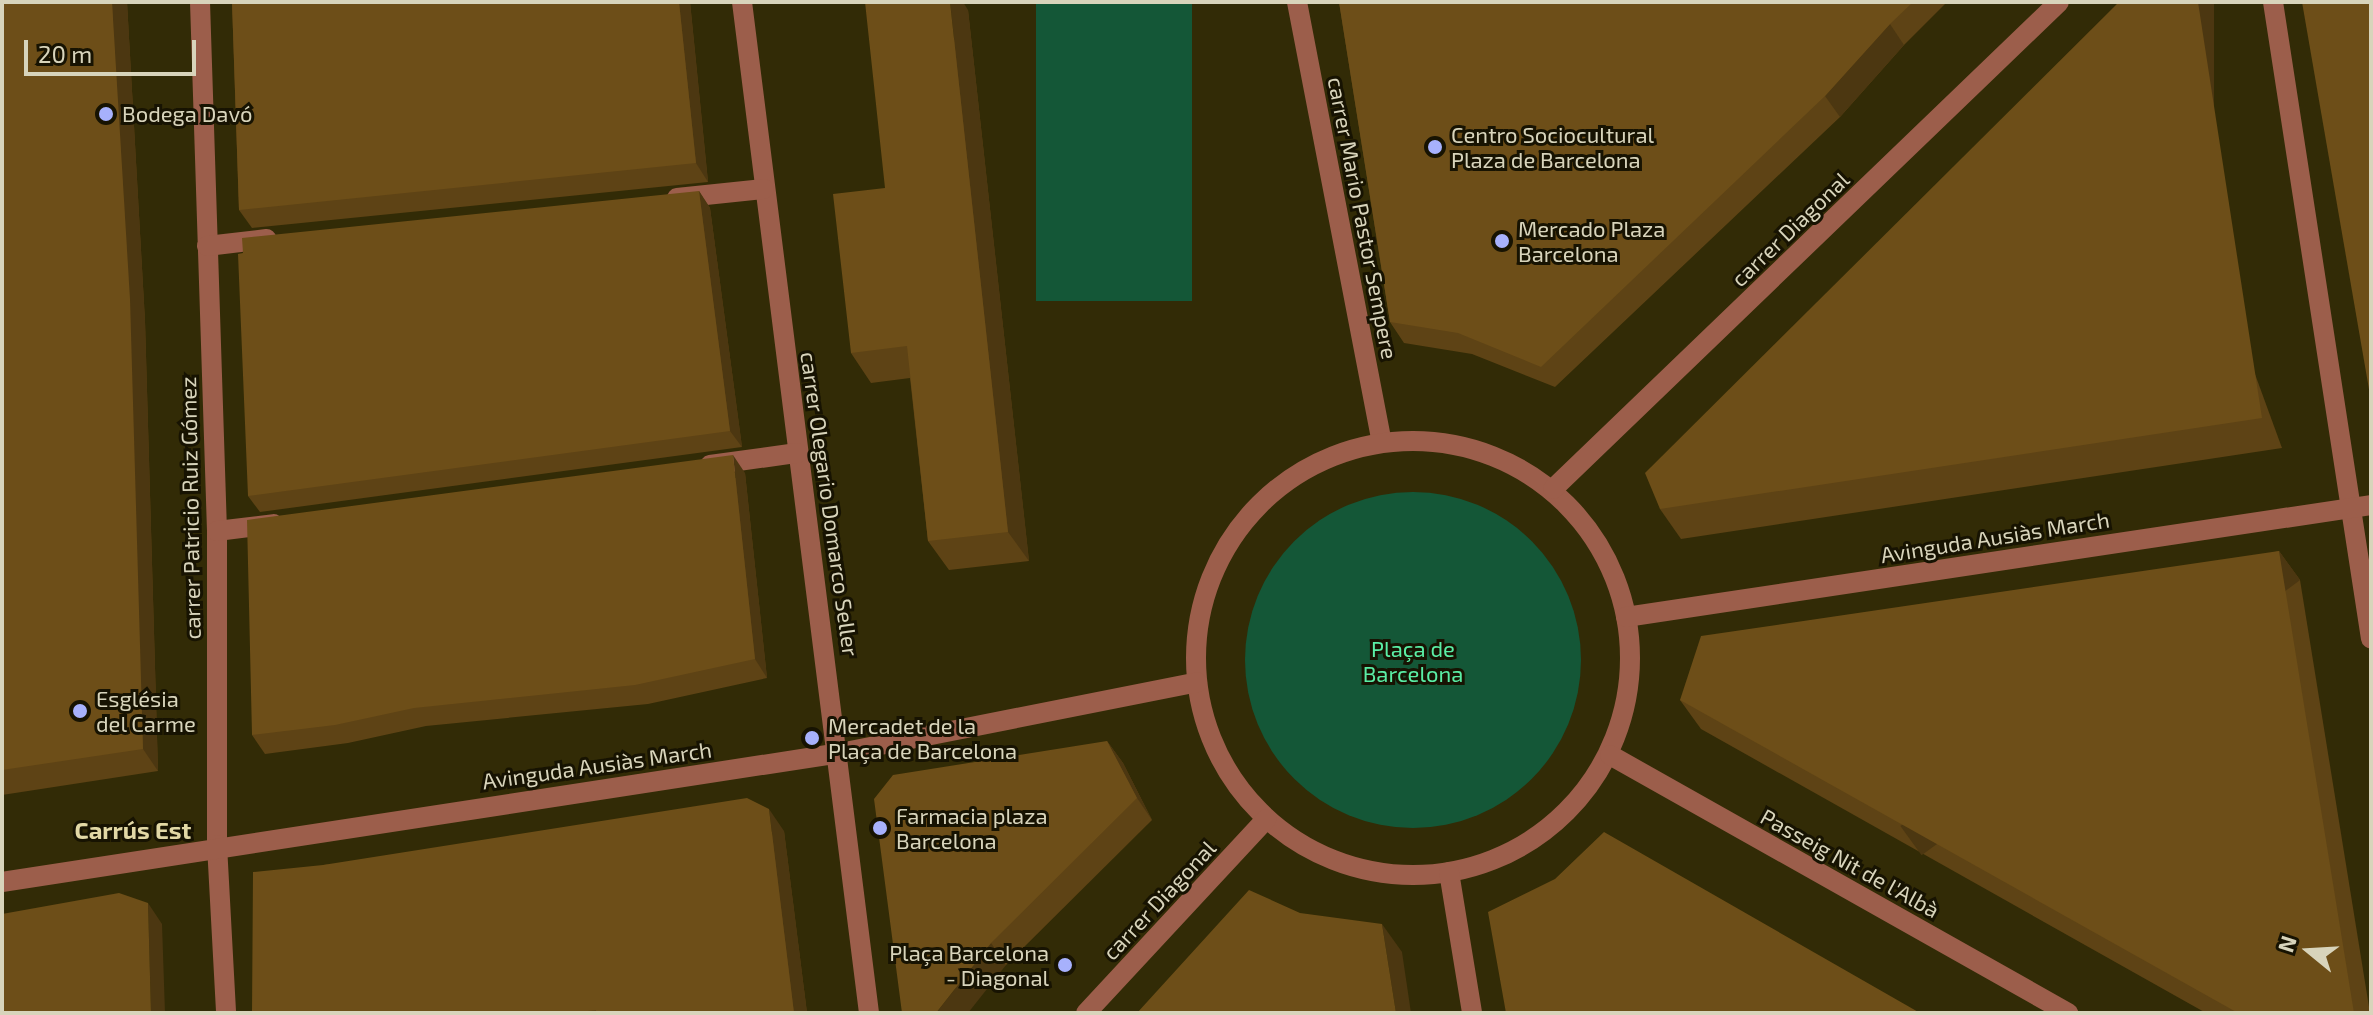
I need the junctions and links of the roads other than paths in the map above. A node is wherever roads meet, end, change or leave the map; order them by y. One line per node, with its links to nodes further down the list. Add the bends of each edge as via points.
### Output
1 (200, 2): 9 (street, carrer Patricio Ruiz Gómez)
2 (742, 2): 6 (street, carrer Olegario Domarco Seller)
3 (1297, 2): 10 (street, carrer Mario Pastor Sempere)
4 (2059, 2): 13 (street, carrer Diagonal)
5 (2273, 2): 14 (street)
6 (764, 189): 7 (street); 11 (street, carrer Olegario Domarco Seller)
7 (656, 200)
8 (285, 238): 9 (street)
9 (207, 246): 16 (street, carrer Patricio Ruiz Gómez)
10 (1382, 442): 13 (street, via 1448,442 1485,452); 19 (street, via 1333,455 1298,473 1241,526 1205,595 1197,633)
11 (797, 453): 12 (street); 20 (street, carrer Olegario Domarco Seller)
12 (688, 468)
13 (1553, 489): 17 (street, via 1603,551)
14 (2361, 506): 17 (street, Avinguda Ausiàs March); 18 (street)
15 (296, 521): 16 (street)
16 (217, 531): 23 (street, carrer Patricio Ruiz Gómez)
17 (1626, 617): 21 (street, via 1626,702)
18 (2371, 639)
19 (1197, 682): 20 (street, Avinguda Ausiàs March); 22 (street, via 1215,748)
20 (840, 753): 23 (street, Avinguda Ausiàs March); 27 (street, carrer Olegario Domarco Seller)
21 (1610, 755): 24 (street, via 1573,805 1544,831 1511,852); 30 (street, Passeig Nit de l'Albà)
22 (1266, 819): 24 (street, via 1322,856 1360,869); 28 (street, carrer Diagonal)
23 (217, 845): 25 (street, Avinguda Ausiàs March); 26 (street, carrer Patricio Ruiz Gómez)
24 (1449, 872): 29 (street)
25 (2, 882)
26 (226, 1013)
27 (869, 1013)
28 (1086, 1013)
29 (1472, 1013)
30 (2068, 1013)

